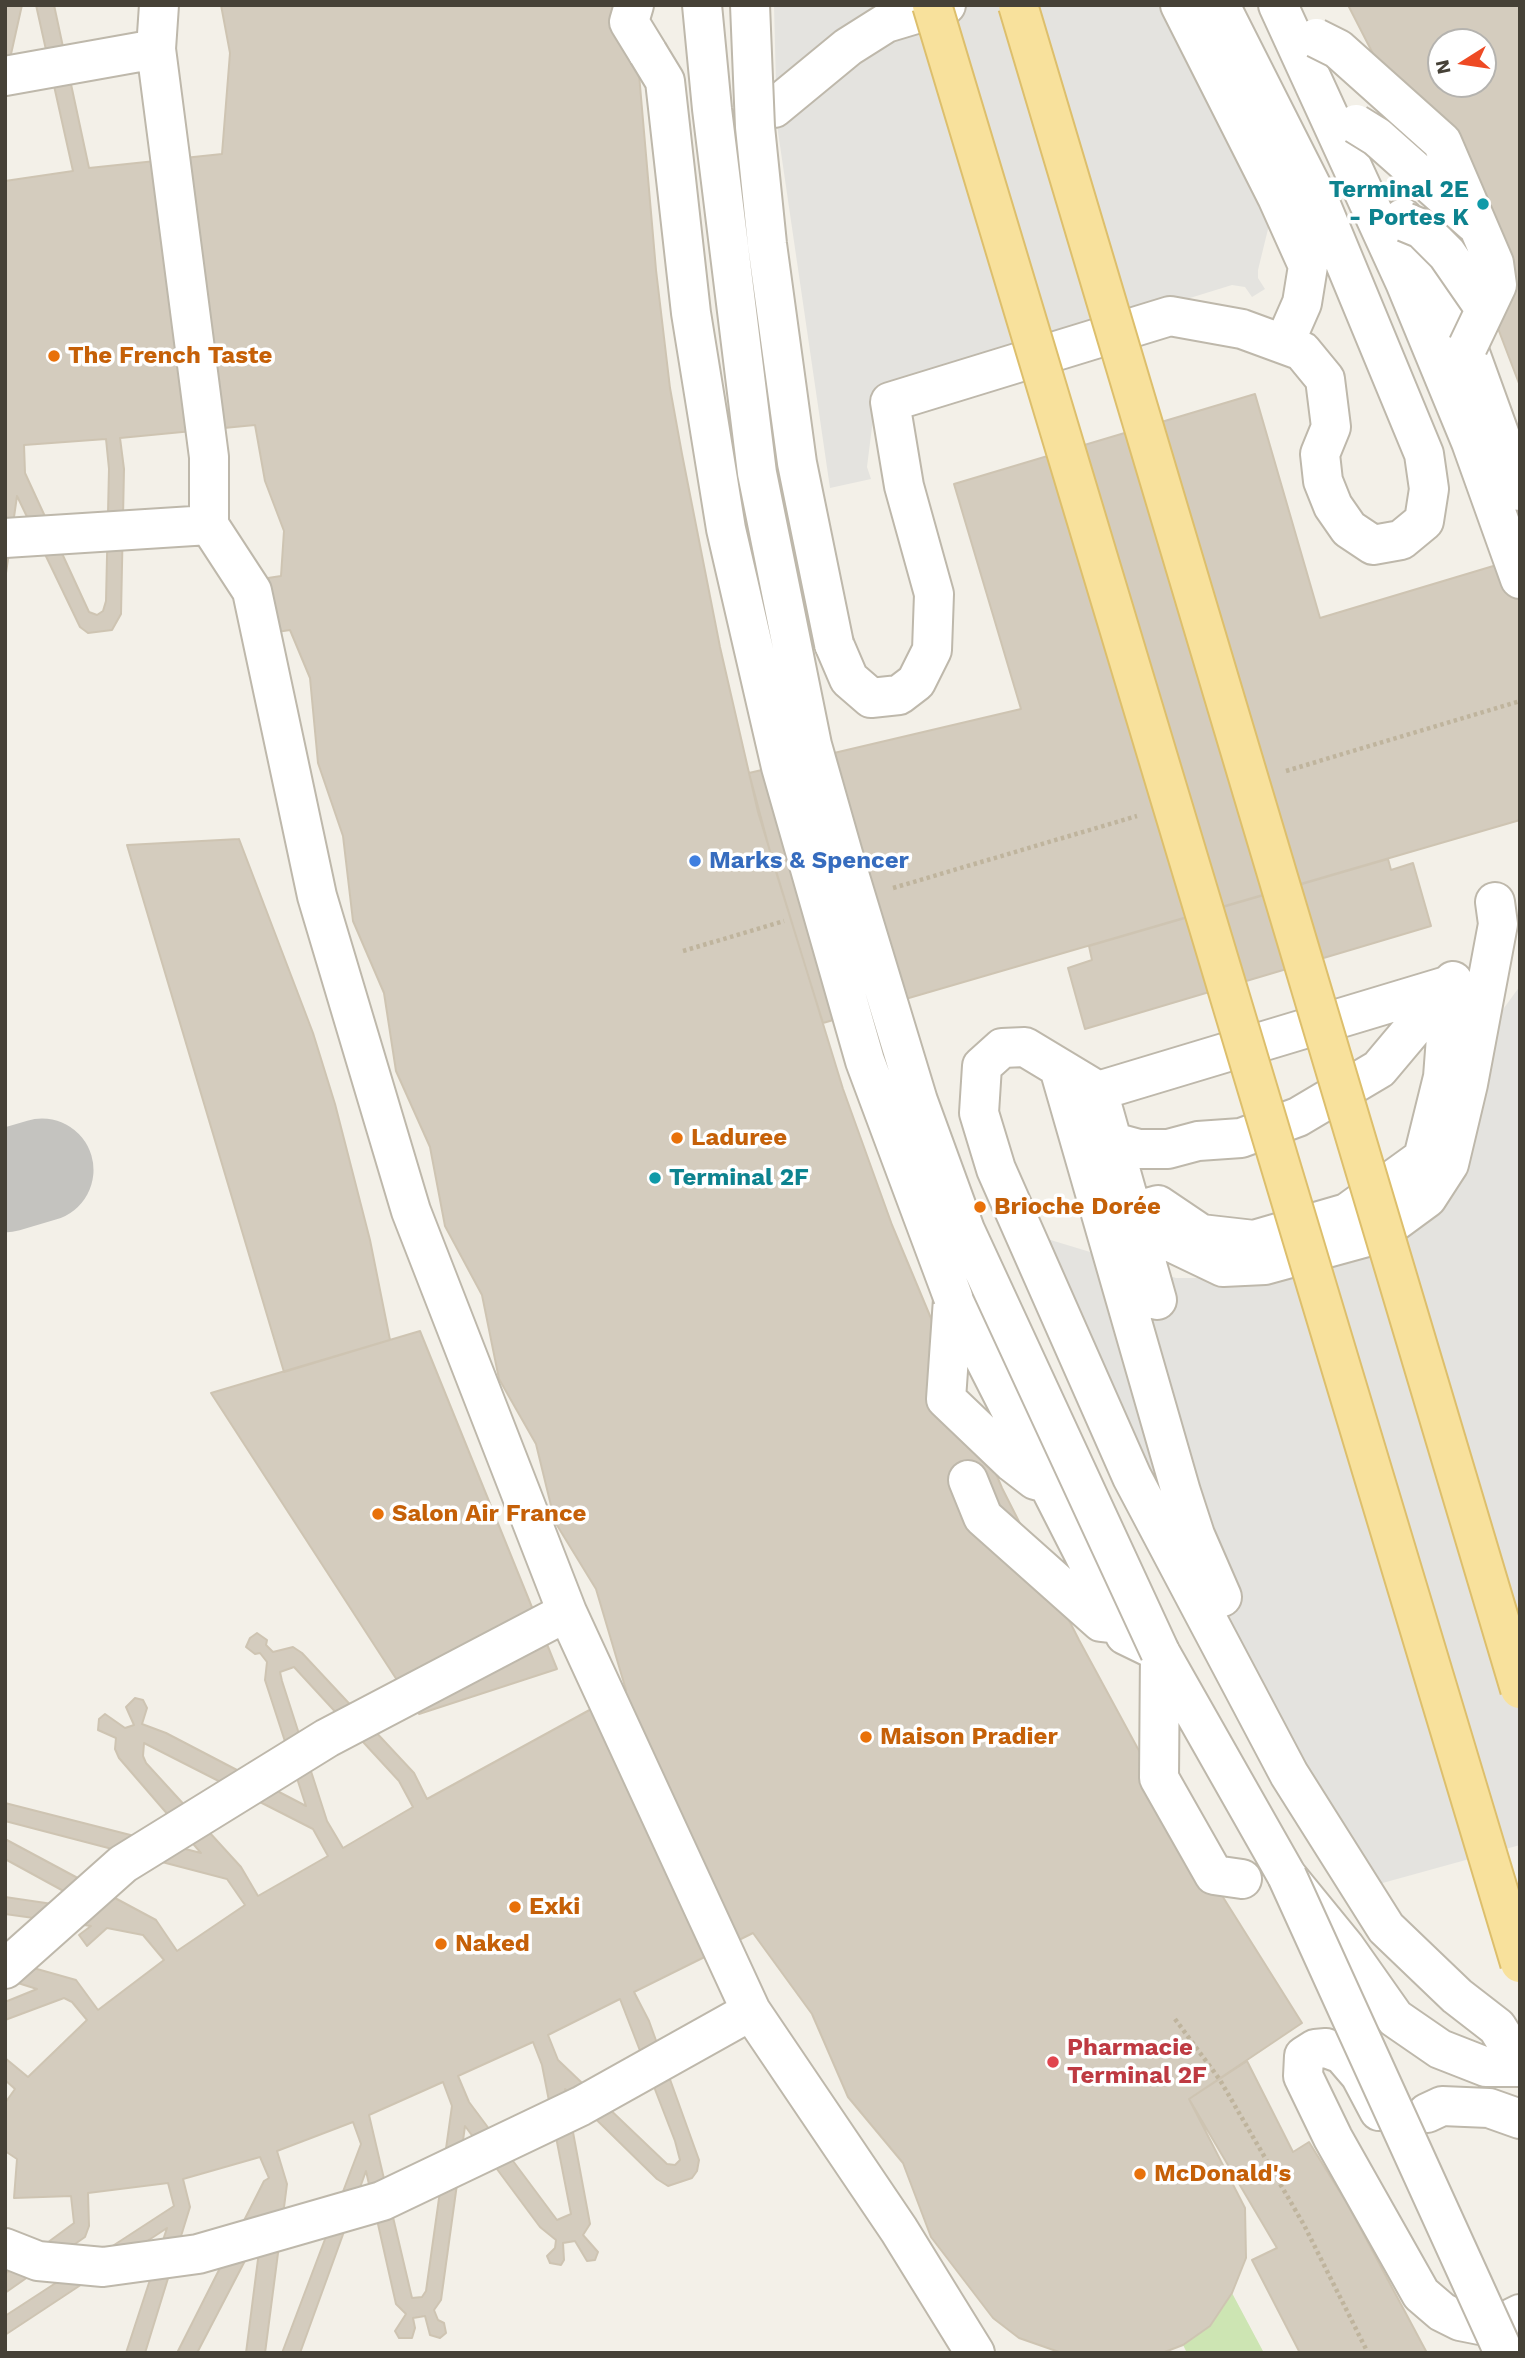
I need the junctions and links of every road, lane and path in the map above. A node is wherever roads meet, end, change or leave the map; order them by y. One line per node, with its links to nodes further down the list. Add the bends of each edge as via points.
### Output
1 (159, 5): 11 (lane)
2 (702, 5): 46 (lane, bridge, via 757,473 819,769 909,1075 965,1230)
3 (750, 5): 20 (lane, bridge, via 766,244 797,463 834,644 835,682 871,698 899,695 916,682 932,650 934,594 904,486 890,402 1170,316 1242,330)
4 (932, 5): 50 (main road, bridge)
5 (946, 5): 13 (lane, via 886,23 848,47)
6 (1018, 5): 47 (main road, bridge)
7 (1180, 5): 20 (lane, via 1307,266 1302,303)
8 (1220, 5): 20 (lane, via 1321,205 1424,454 1429,489 1424,521 1401,540 1373,545 1349,529 1333,506 1323,481 1320,454 1331,427 1325,379 1301,351)
9 (638, 18): 34 (lane, bridge, via 665,81 691,313 726,529 774,741 865,1061)
10 (1295, 26): 14 (lane); 16 (lane, bridge, via 1338,49 1442,142); 25 (lane, via 1471,442)
11 (156, 49): 12 (lane); 23 (lane, via 209,457)
12 (5, 76)
13 (774, 108)
14 (1349, 109): 15 (lane); 16 (lane, via 1360,94); 18 (lane, bridge)
15 (1384, 176): 17 (lane); 18 (lane)
16 (1462, 183): 18 (lane, bridge)
17 (1405, 222): 19 (lane, bridge, via 1422,229 1447,254); 21 (lane, via 1439,279)
18 (1487, 246): 19 (lane, bridge, via 1497,285)
19 (1485, 309): 21 (lane, bridge)
20 (1284, 345)
21 (1468, 346): 22 (lane)
22 (1520, 491)
23 (209, 525): 24 (lane); 44 (lane, via 252,591 317,896 411,1211)
24 (5, 538)
25 (1520, 579)
26 (1508, 892): 29 (lane); 33 (lane, via 1449,1164 1427,1198 1378,1234 1265,1265 1223,1267 1154,1234)
27 (790, 919): 28 (path)
28 (683, 951)
29 (1450, 985): 31 (lane); 32 (lane, via 1379,1069 1298,1117 1241,1138 1168,1149 1139,1149); 33 (lane, via 1443,1077 1423,1158 1347,1213 1254,1240 1201,1234 1158,1205)
30 (1059, 1068): 31 (lane); 48 (lane, via 1195,1535); 54 (lane, via 1025,1047 1002,1048 982,1066 979,1113 996,1169 1132,1477 1289,1774 1386,1928 1497,2027)
31 (1098, 1091): 32 (lane)
32 (1112, 1142): 33 (lane)
33 (1133, 1212): 35 (lane)
34 (953, 1297): 36 (lane); 39 (lane)
35 (1157, 1300)
36 (951, 1355): 37 (lane); 39 (lane, via 990,1417 1008,1434)
37 (946, 1399): 38 (lane); 41 (lane, via 1013,1463 1035,1480)
38 (954, 1436): 40 (lane); 42 (lane, via 1037,1509)
39 (1029, 1440): 41 (lane)
40 (968, 1480): 43 (lane, via 1057,1554 1081,1571); 45 (lane, via 983,1517 1101,1622)
41 (1050, 1483): 42 (lane)
42 (1072, 1533): 43 (lane)
43 (1093, 1573): 45 (lane)
44 (568, 1612): 51 (lane, via 327,1738 122,1864); 52 (lane)
45 (1120, 1625): 46 (lane, via 1125,1635)
46 (1160, 1652): 49 (lane); 49 (lane, via 1157,1752 1178,1771 1242,1880)
47 (1520, 1689)
48 (1282, 1722)
49 (1287, 1876): 54 (lane, bridge, via 1395,2018 1440,2049 1486,2067); 57 (lane, bridge)
50 (1520, 1963)
51 (5, 1969)
52 (751, 2011): 58 (lane, via 580,2106 382,2201 198,2254 103,2267 38,2261); 60 (lane, via 899,2230)
53 (1175, 2019): 61 (path, via 1220,2080 1304,2225)
54 (1520, 2065)
55 (1427, 2113): 56 (lane, via 1442,2106 1489,2108)
56 (1520, 2119)
57 (1428, 2181): 59 (lane, bridge, via 1408,2166 1360,2075 1342,2054 1315,2049 1304,2056 1303,2076 1333,2138 1421,2294 1442,2312 1480,2325 1502,2323); 62 (lane, bridge)
58 (5, 2248)
59 (1520, 2314)
60 (975, 2353)
61 (1367, 2353)
62 (1504, 2353)

